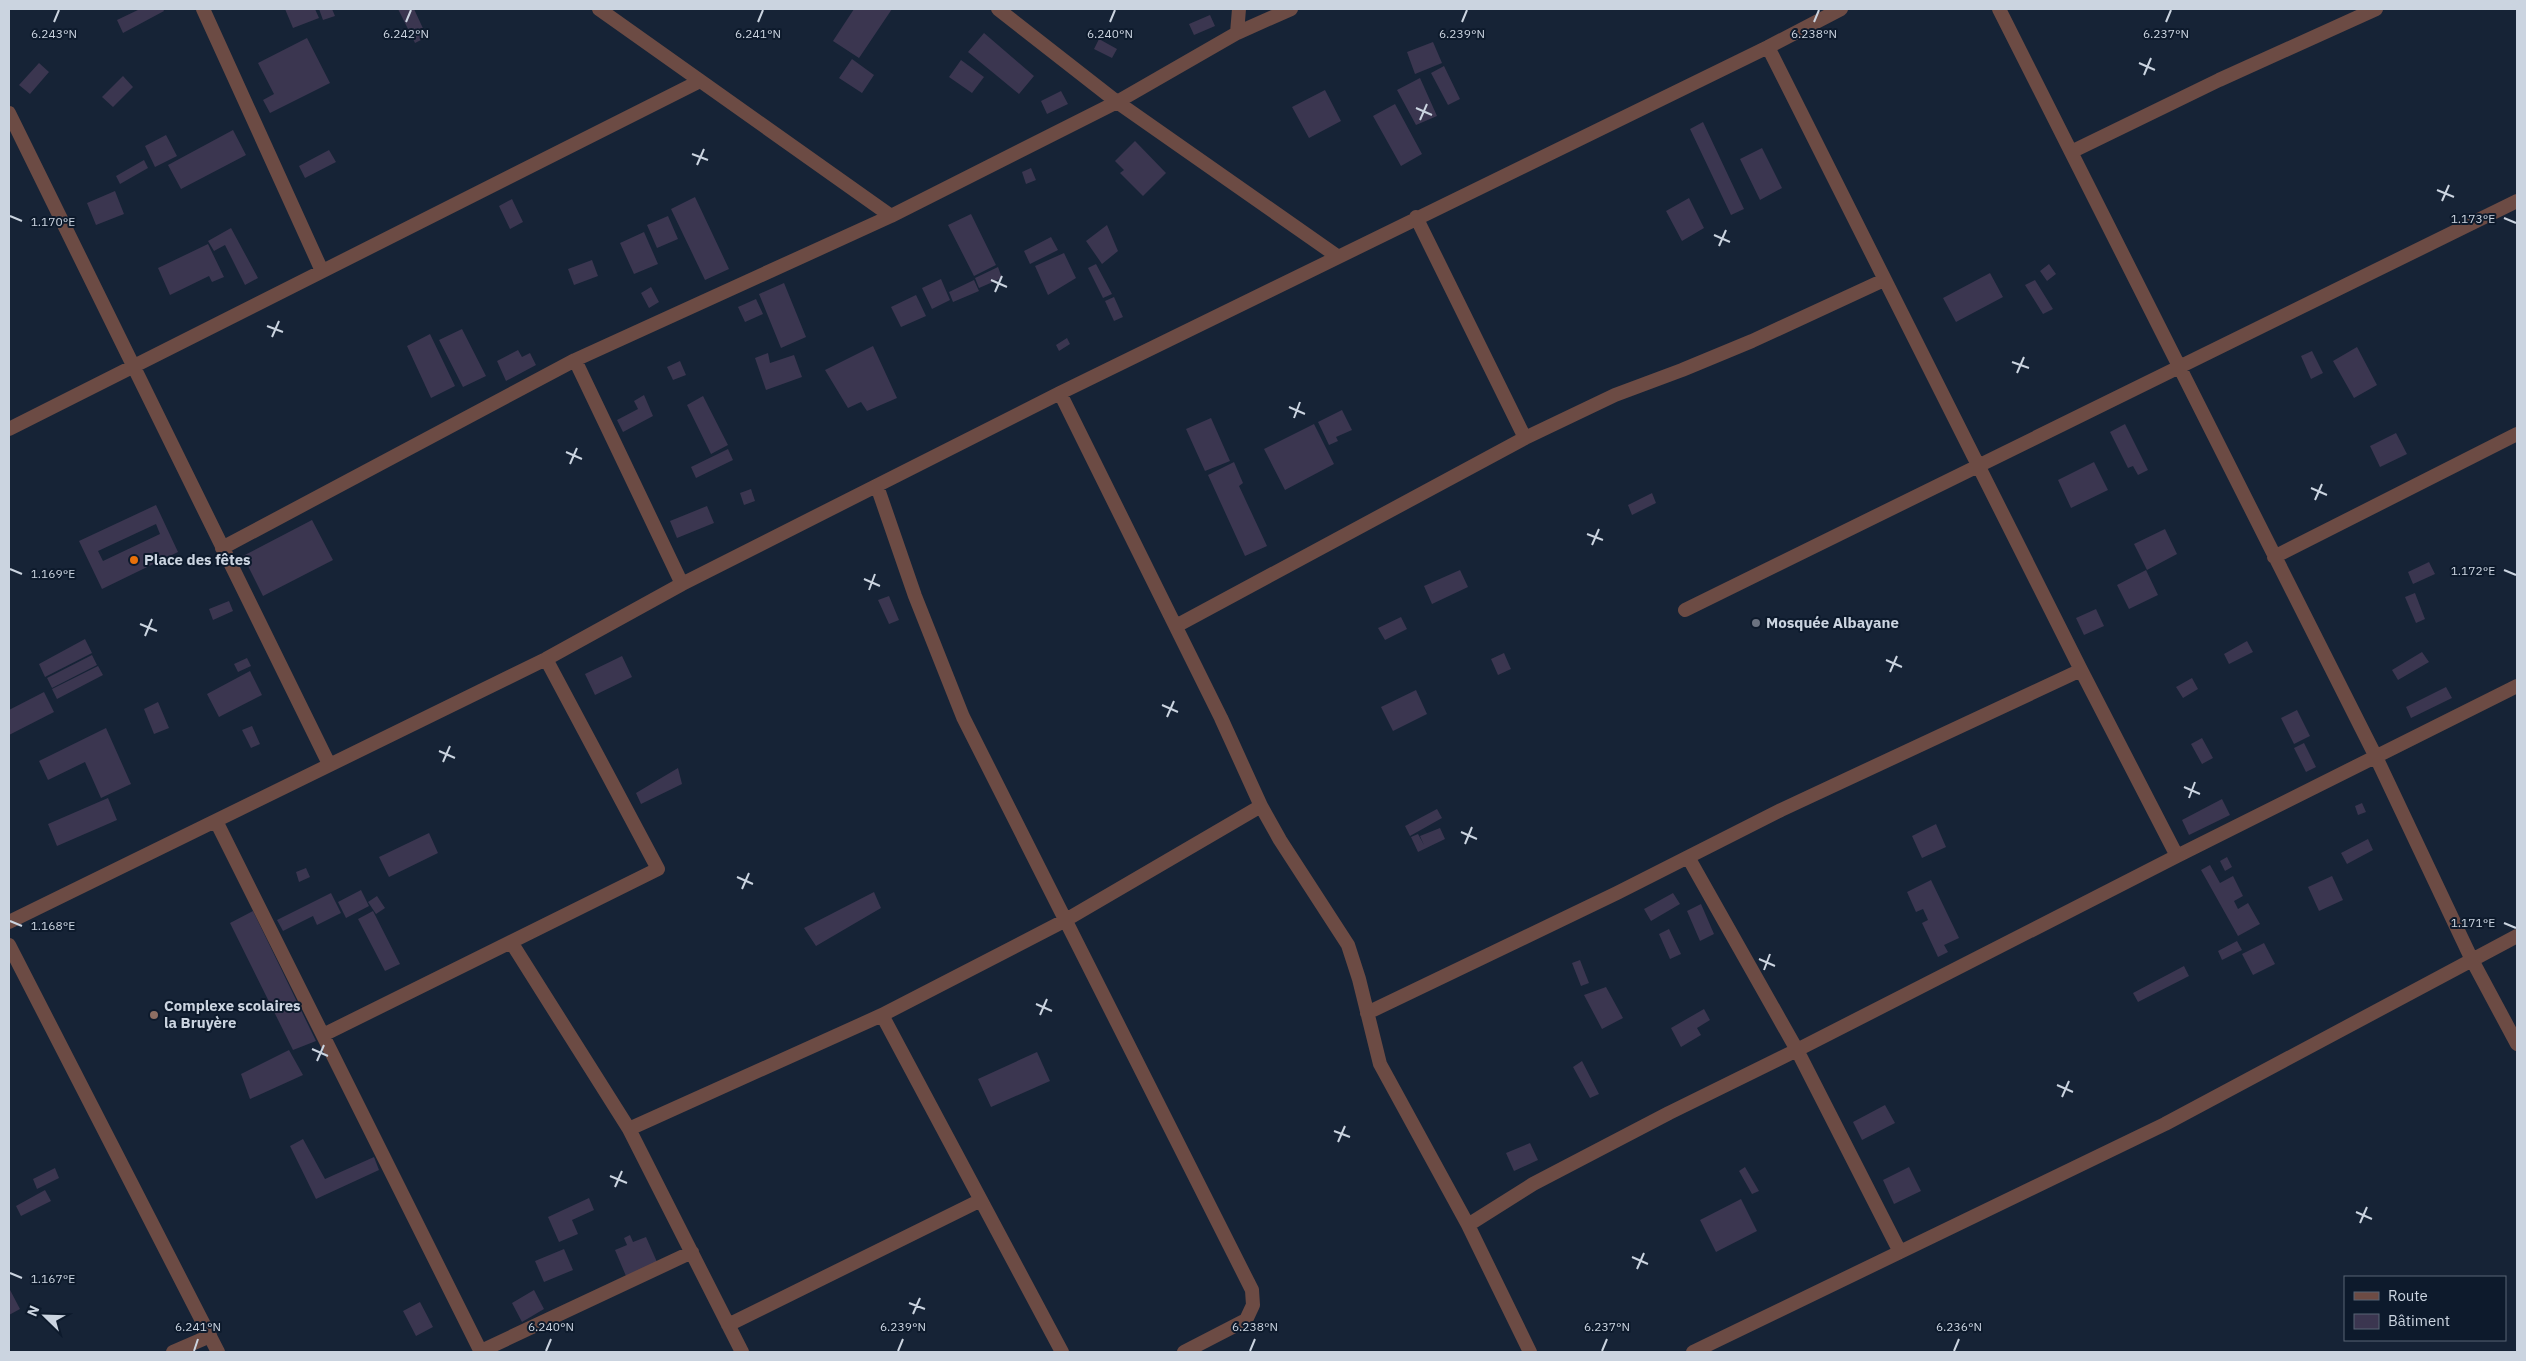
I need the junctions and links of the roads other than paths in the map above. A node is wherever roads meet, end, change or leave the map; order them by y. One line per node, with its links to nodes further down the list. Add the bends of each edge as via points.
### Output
1 (203, 9): 19 (street)
2 (599, 9): 11 (street)
3 (998, 9): 12 (street)
4 (1239, 9): 9 (street)
5 (1291, 9): 9 (street)
6 (1841, 9): 10 (street)
7 (1999, 9): 14 (street)
8 (2376, 9): 14 (street)
9 (1238, 33): 12 (street)
10 (1768, 47): 17 (street); 20 (street)
11 (700, 82): 16 (street); 19 (street)
12 (1116, 102): 16 (street); 18 (street)
13 (9, 113): 22 (street)
14 (2071, 152): 23 (street)
15 (2517, 201): 23 (street)
16 (891, 216): 21 (street)
17 (1416, 217): 18 (street); 27 (street)
18 (1336, 256): 24 (street)
19 (322, 271): 22 (street)
20 (1884, 280): 27 (street, via 1735,348 1615,395); 28 (street)
21 (575, 360): 30 (street); 32 (street)
22 (133, 366): 25 (street); 30 (street)
23 (2178, 366): 28 (street); 31 (street)
24 (1060, 393): 29 (street); 34 (street)
25 (9, 429)
26 (2517, 434): 31 (street)
27 (1525, 438): 34 (street)
28 (1978, 465): 33 (street); 36 (street)
29 (877, 486): 32 (street); 44 (street, via 963,717)
30 (222, 548): 39 (street)
31 (2274, 557): 38 (street)
32 (682, 584): 35 (street)
33 (1685, 610)
34 (1176, 626): 40 (street)
35 (546, 658): 39 (street); 47 (street, via 658,869)
36 (2081, 670): 42 (street); 43 (street)
37 (2517, 686): 38 (street)
38 (2376, 757): 42 (street); 49 (street)
39 (329, 764): 41 (street)
40 (1261, 806): 44 (street); 50 (street, via 1348,945)
41 (216, 821): 45 (street); 52 (street)
42 (2177, 856): 54 (street)
43 (1688, 857): 50 (street); 54 (street)
44 (1064, 921): 51 (street); 67 (street, via 1252,1290 1253,1305 1246,1320)
45 (9, 922)
46 (2517, 936): 49 (street)
47 (511, 942): 52 (street); 55 (street)
48 (9, 945): 61 (street)
49 (2472, 960): 53 (street); 59 (street, via 2165,1124)
50 (1367, 1013): 57 (street, via 1380,1064)
51 (882, 1016): 55 (street); 56 (street)
52 (323, 1035): 64 (street)
53 (2517, 1044)
54 (1798, 1050): 57 (street, via 1541,1179); 59 (street)
55 (629, 1129): 58 (street)
56 (981, 1200): 60 (street); 66 (street)
57 (1468, 1225): 68 (street)
58 (692, 1252): 60 (street); 64 (street)
59 (1900, 1252): 69 (street)
60 (728, 1325): 65 (street)
61 (210, 1336): 62 (street); 63 (street)
62 (173, 1352)
63 (218, 1352)
64 (481, 1352)
65 (742, 1352)
66 (1062, 1352)
67 (1184, 1352)
68 (1530, 1352)
69 (1692, 1352)

